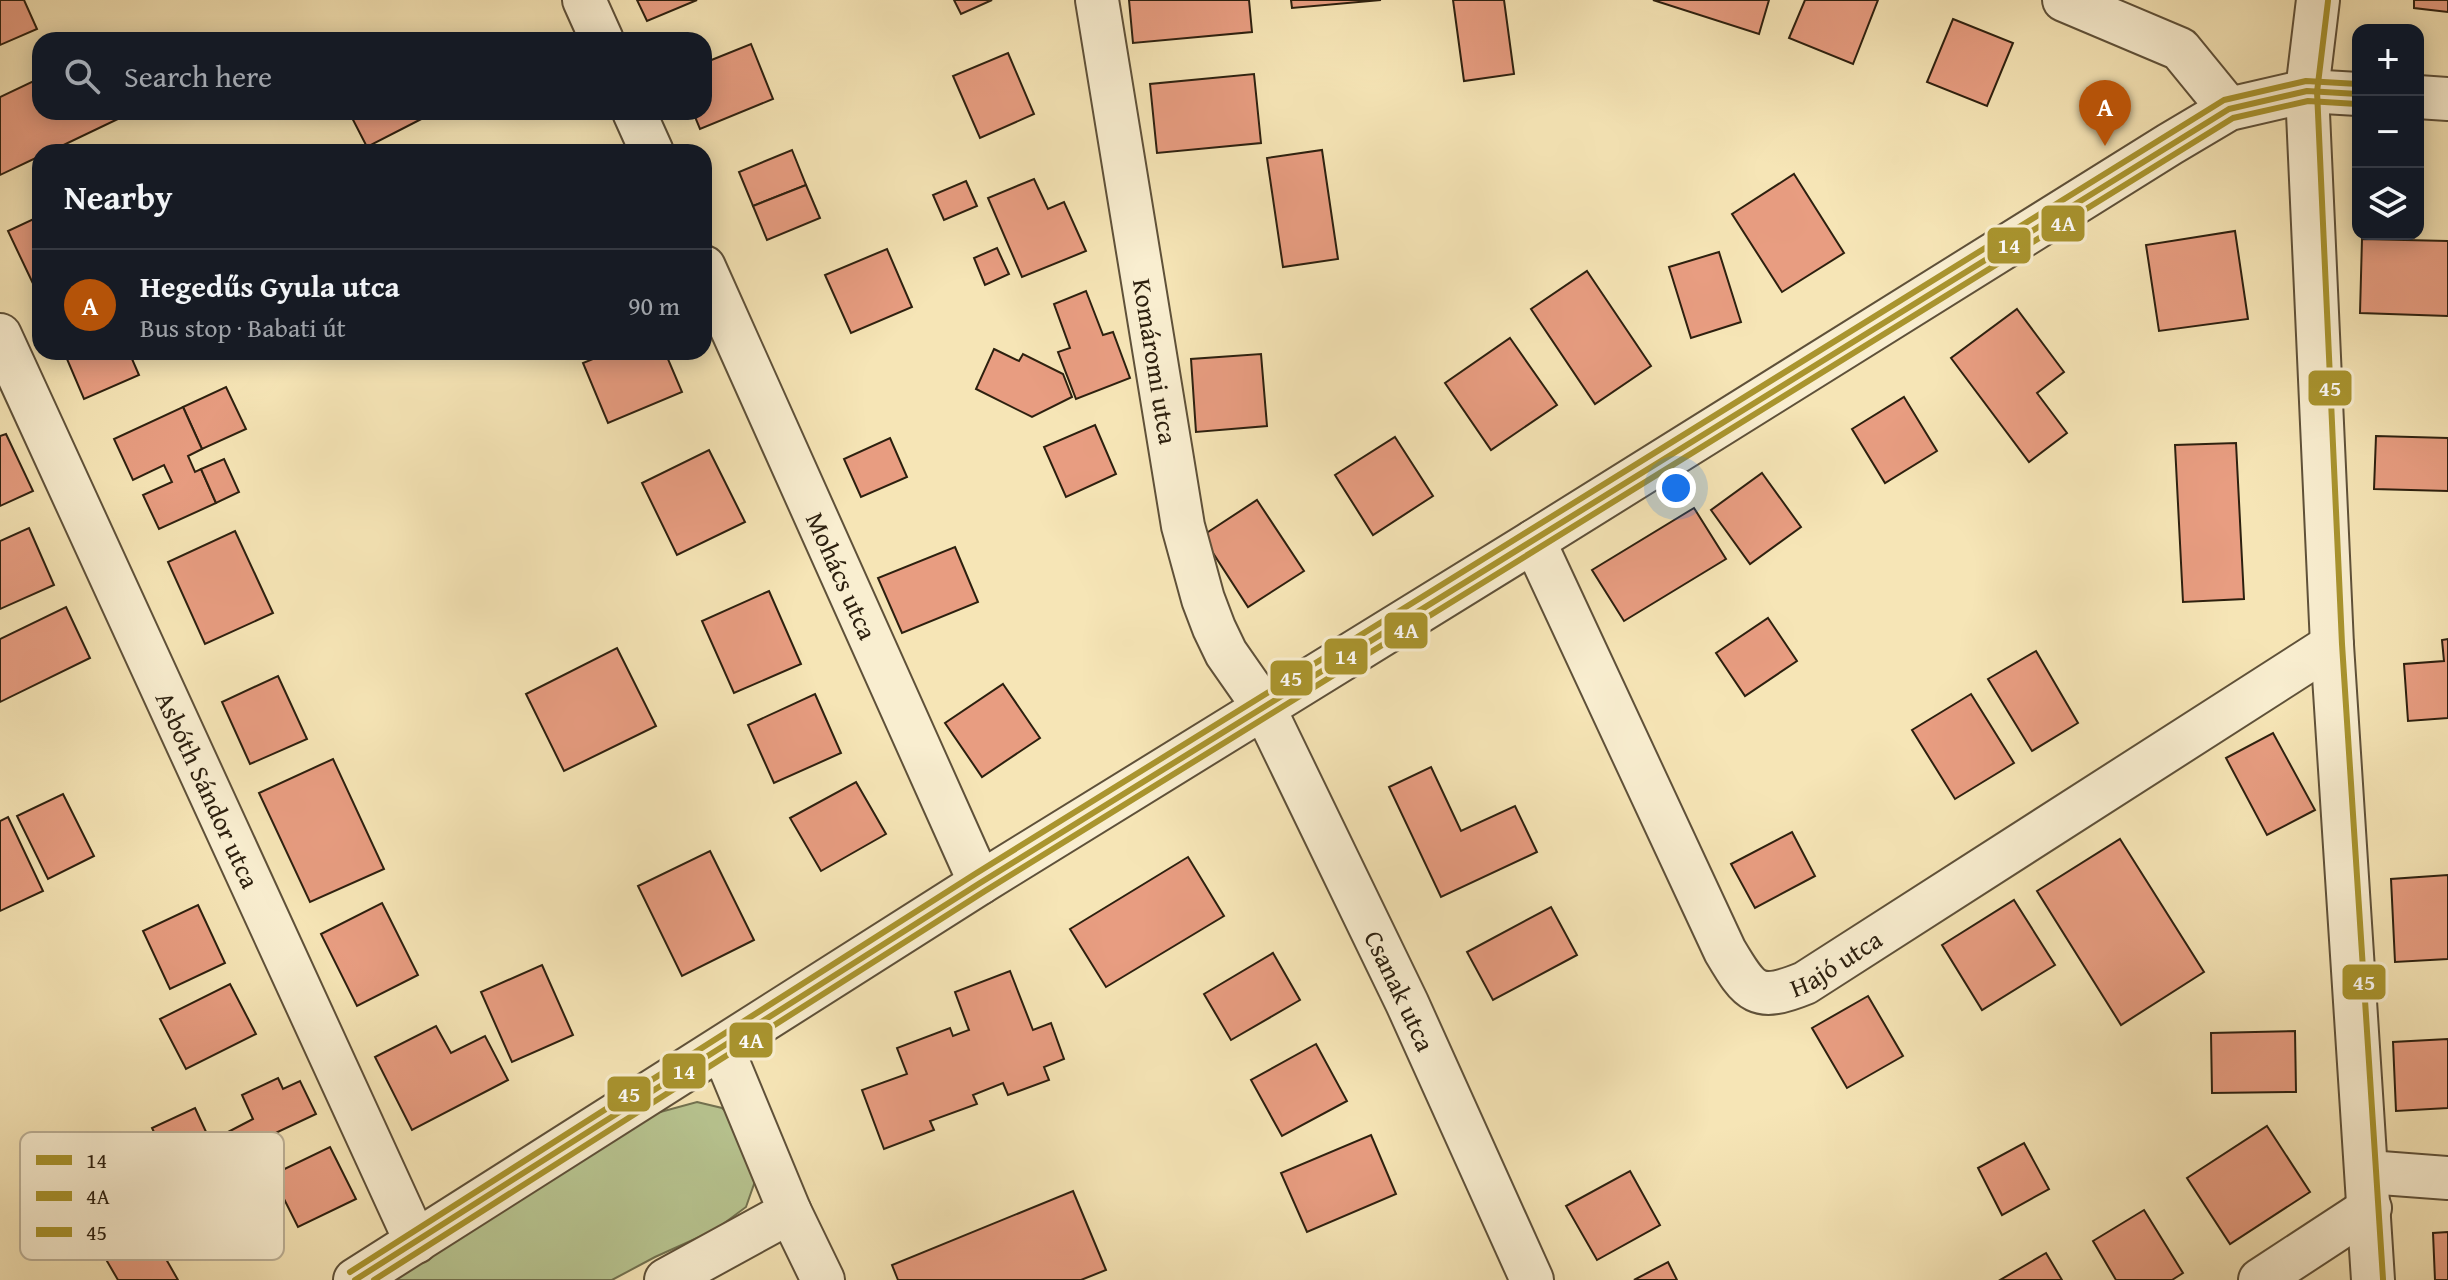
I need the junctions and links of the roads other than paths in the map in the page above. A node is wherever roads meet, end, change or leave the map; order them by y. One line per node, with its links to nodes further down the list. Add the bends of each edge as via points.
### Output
1 (584, 0): 5 (street)
2 (1097, 0): 17 (street, Komáromi utca, via 1188,548 1214,628)
3 (2064, 0): 10 (street, via 2180,49)
4 (2318, 0): 6 (street)
5 (598, 32)
6 (2307, 91): 7 (street); 10 (street); 16 (street)
7 (2352, 94)
8 (2424, 97): 9 (street)
9 (2448, 99)
10 (2229, 109): 15 (street)
11 (638, 120): 12 (street)
12 (648, 144)
13 (712, 285): 18 (street, Mohács utca)
14 (0, 335): 23 (street, Asbóth Sándor utca)
15 (1534, 541): 16 (street, Hajó utca, via 1725,951 1743,981 1776,995 1805,983); 17 (street)
16 (2332, 645): 21 (street)
17 (1263, 706): 18 (street); 27 (street, Csanak utca, via 1407,1003)
18 (980, 883): 19 (street)
19 (722, 1048): 22 (street); 23 (street)
20 (2448, 1178): 21 (street)
21 (2369, 1190): 28 (street); 29 (street)
22 (790, 1212): 25 (street); 26 (street)
23 (416, 1242): 24 (street)
24 (355, 1280)
25 (666, 1280)
26 (823, 1280)
27 (1532, 1280)
28 (2260, 1280)
29 (2373, 1280)

